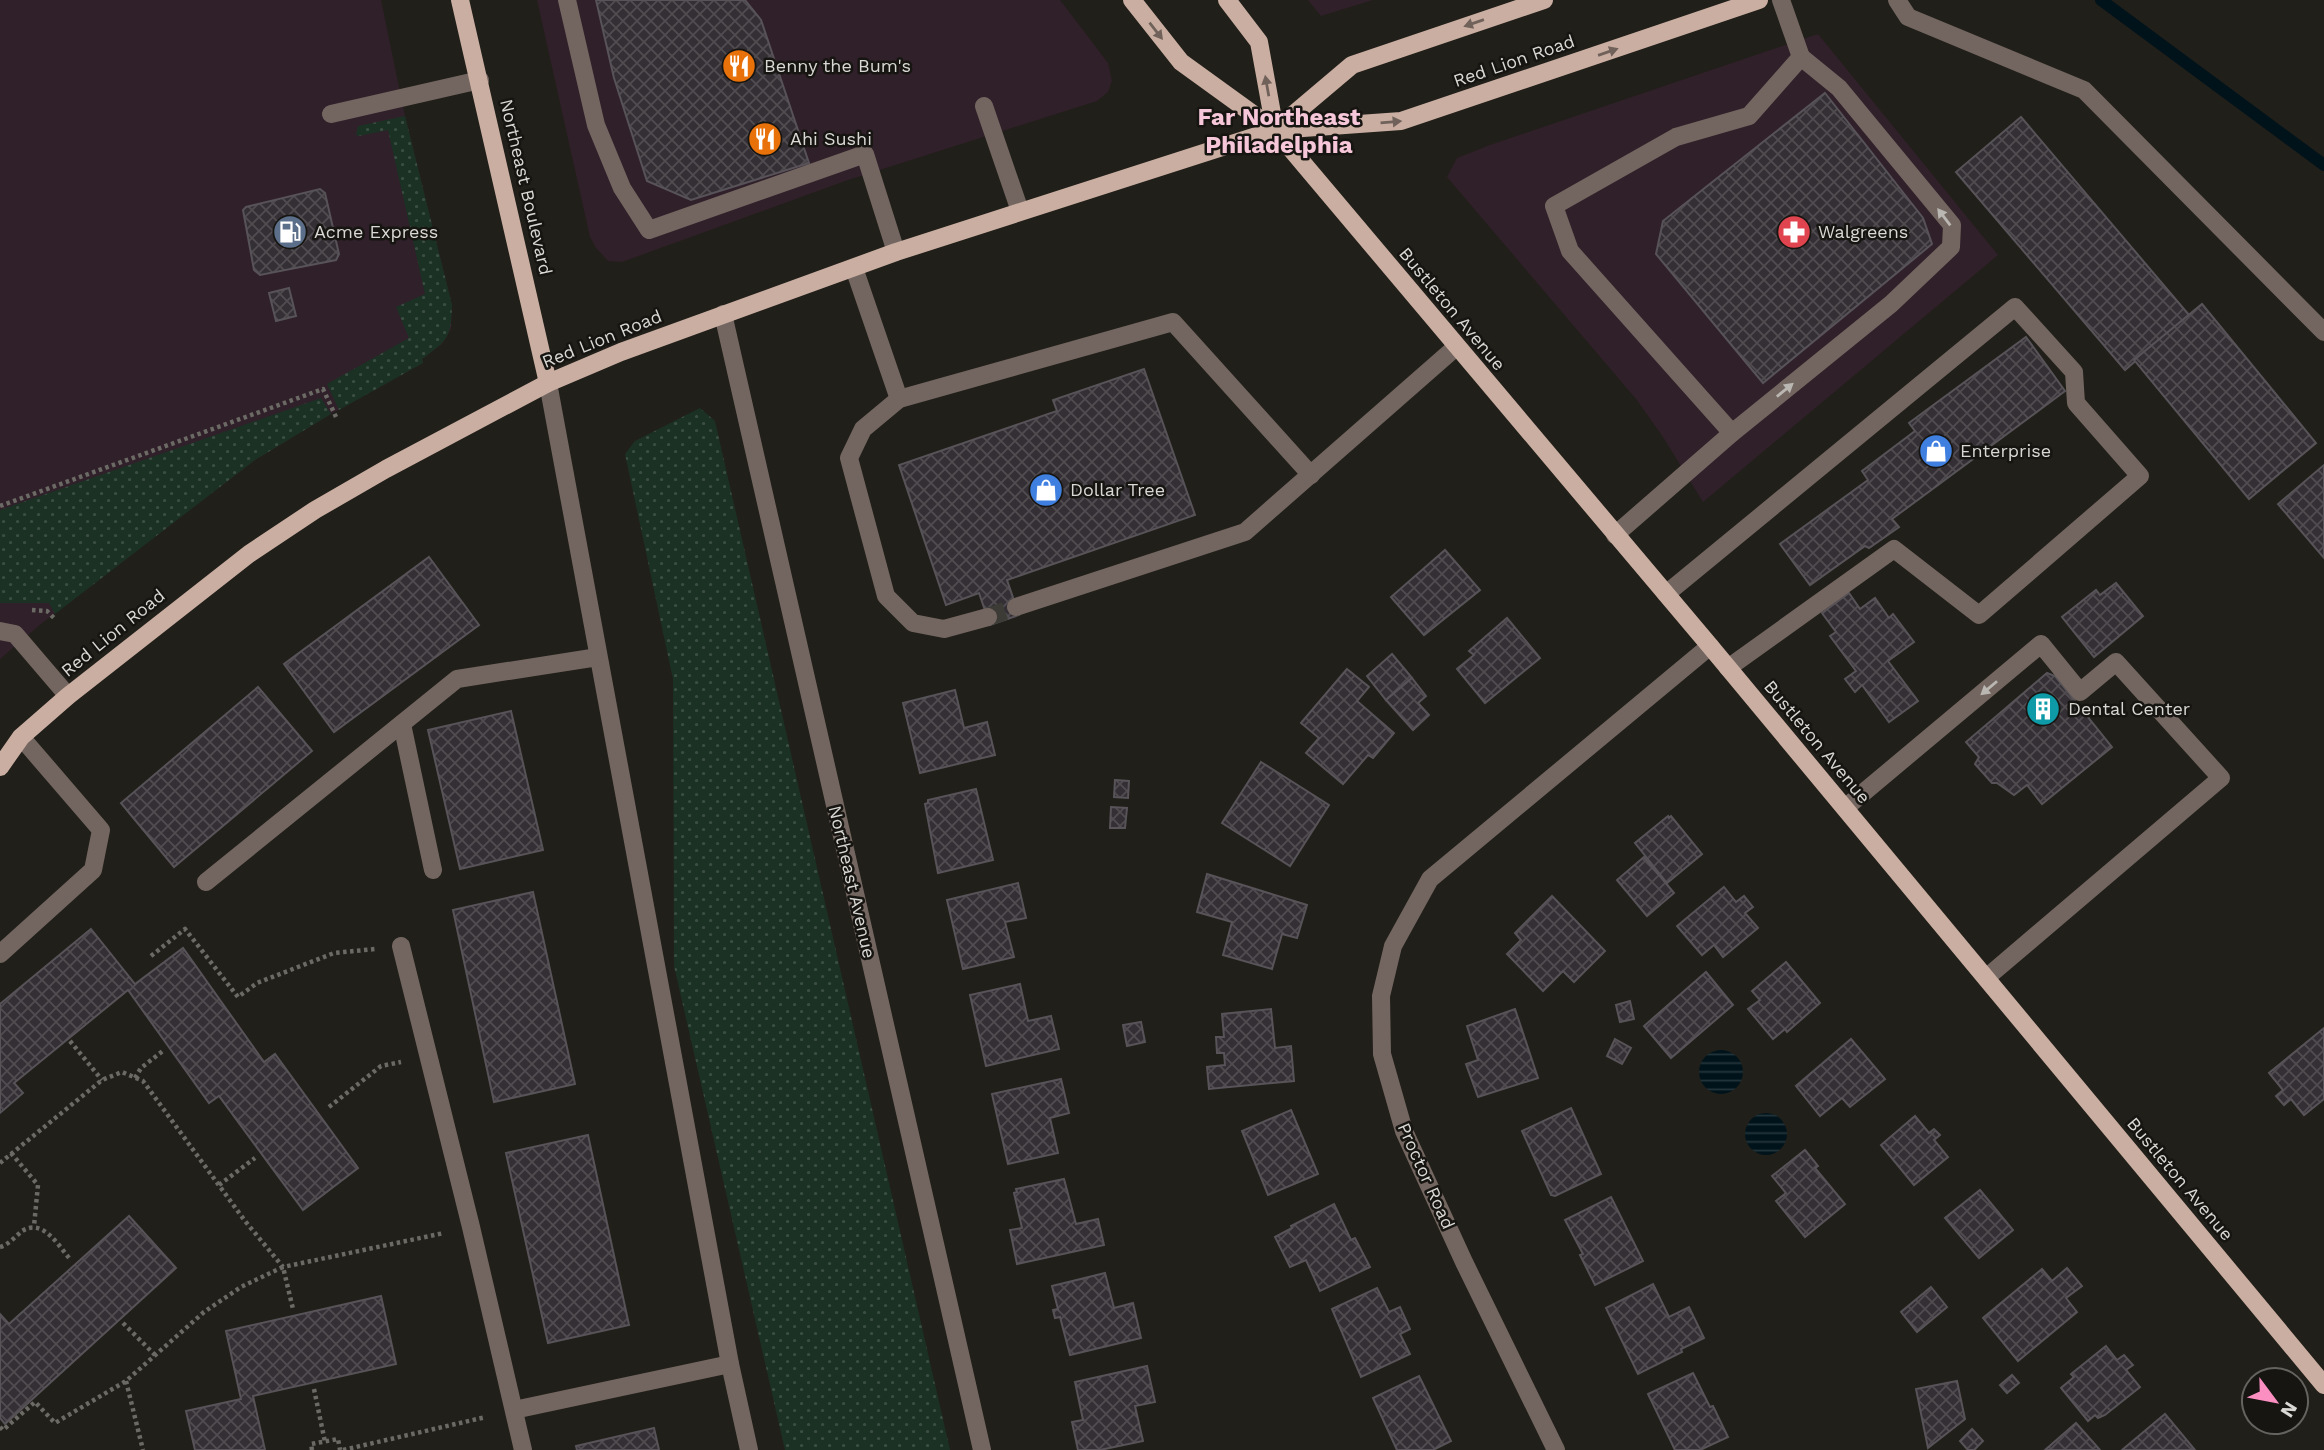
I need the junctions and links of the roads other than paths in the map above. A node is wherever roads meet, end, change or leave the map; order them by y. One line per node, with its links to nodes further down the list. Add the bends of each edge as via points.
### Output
1 (460, 0): 10 (main road, Northeast Boulevard)
2 (567, 0): 15 (street, via 596,125 622,188 649,230 865,154)
3 (1132, 0): 13 (main road, Bustleton Avenue, one-way to 13, via 1181,62)
4 (1227, 0): 13 (main road, Bustleton Avenue, one-way to 4, via 1259,42)
5 (1544, 0): 13 (main road, Red Lion Road, one-way to 13, via 1352,65)
6 (1759, 0): 13 (main road, Red Lion Road, one-way to 6, via 1401,121)
7 (1781, 0): 9 (street)
8 (1897, 0): 18 (street, via 1908,18 2084,90)
9 (1801, 57): 22 (street, one-way to 9, via 1891,304 1951,247 1952,225 1839,88); 22 (street, via 1749,116 1676,137 1554,206 1570,251)
10 (480, 80): 12 (street); 20 (main road, Northeast Boulevard)
11 (984, 106): 14 (street)
12 (331, 114)
13 (1275, 130): 14 (main road, Red Lion Road); 19 (main road, Bustleton Avenue)
14 (1020, 211): 15 (main road, Red Lion Road)
15 (896, 252): 16 (main road, Red Lion Road)
16 (854, 268): 17 (main road, Red Lion Road); 21 (street)
17 (723, 314): 20 (main road, Red Lion Road); 48 (street, Northeast Avenue)
18 (2321, 325)
19 (1456, 347): 23 (street); 24 (main road, Bustleton Avenue)
20 (548, 383): 30 (street); 32 (main road, Red Lion Road, via 315,510 249,554)
21 (899, 399): 23 (street, via 1173,321); 27 (street, via 863,429 849,458 886,596 913,623 944,629)
22 (1732, 433): 24 (street)
23 (1311, 475): 26 (street, via 1245,532)
24 (1615, 535): 25 (main road, Bustleton Avenue)
25 (1666, 594): 29 (main road, Bustleton Avenue); 31 (street, via 2015,307 2074,372 2076,403 2140,476 1979,615 1894,549)
26 (1016, 607)
27 (988, 617)
28 (0, 631): 32 (street, via 15,634)
29 (1710, 646): 31 (main road, Bustleton Avenue); 49 (street, Proctor Road, via 1430,879 1393,946 1381,996 1382,1054 1404,1131)
30 (598, 657): 33 (street, via 457,679); 43 (street)
31 (1728, 668): 37 (main road, Bustleton Avenue)
32 (68, 696): 34 (main road, Red Lion Road)
33 (402, 724): 38 (street); 39 (street)
34 (21, 737): 35 (main road, Red Lion Road); 36 (main road, Red Lion Road); 41 (street, via 102,830 93,870)
35 (0, 747)
36 (0, 767)
37 (1845, 808): 42 (main road, Bustleton Avenue); 42 (street, one-way to 37, via 2221,778 2116,662 2080,692 2041,644)
38 (433, 870)
39 (206, 882)
40 (401, 946): 45 (street)
41 (0, 954)
42 (1986, 978): 44 (main road, Bustleton Avenue)
43 (730, 1364): 45 (street); 47 (street)
44 (2324, 1385)
45 (514, 1410): 46 (street)
46 (523, 1450)
47 (749, 1450)
48 (982, 1450)
49 (1556, 1450)

